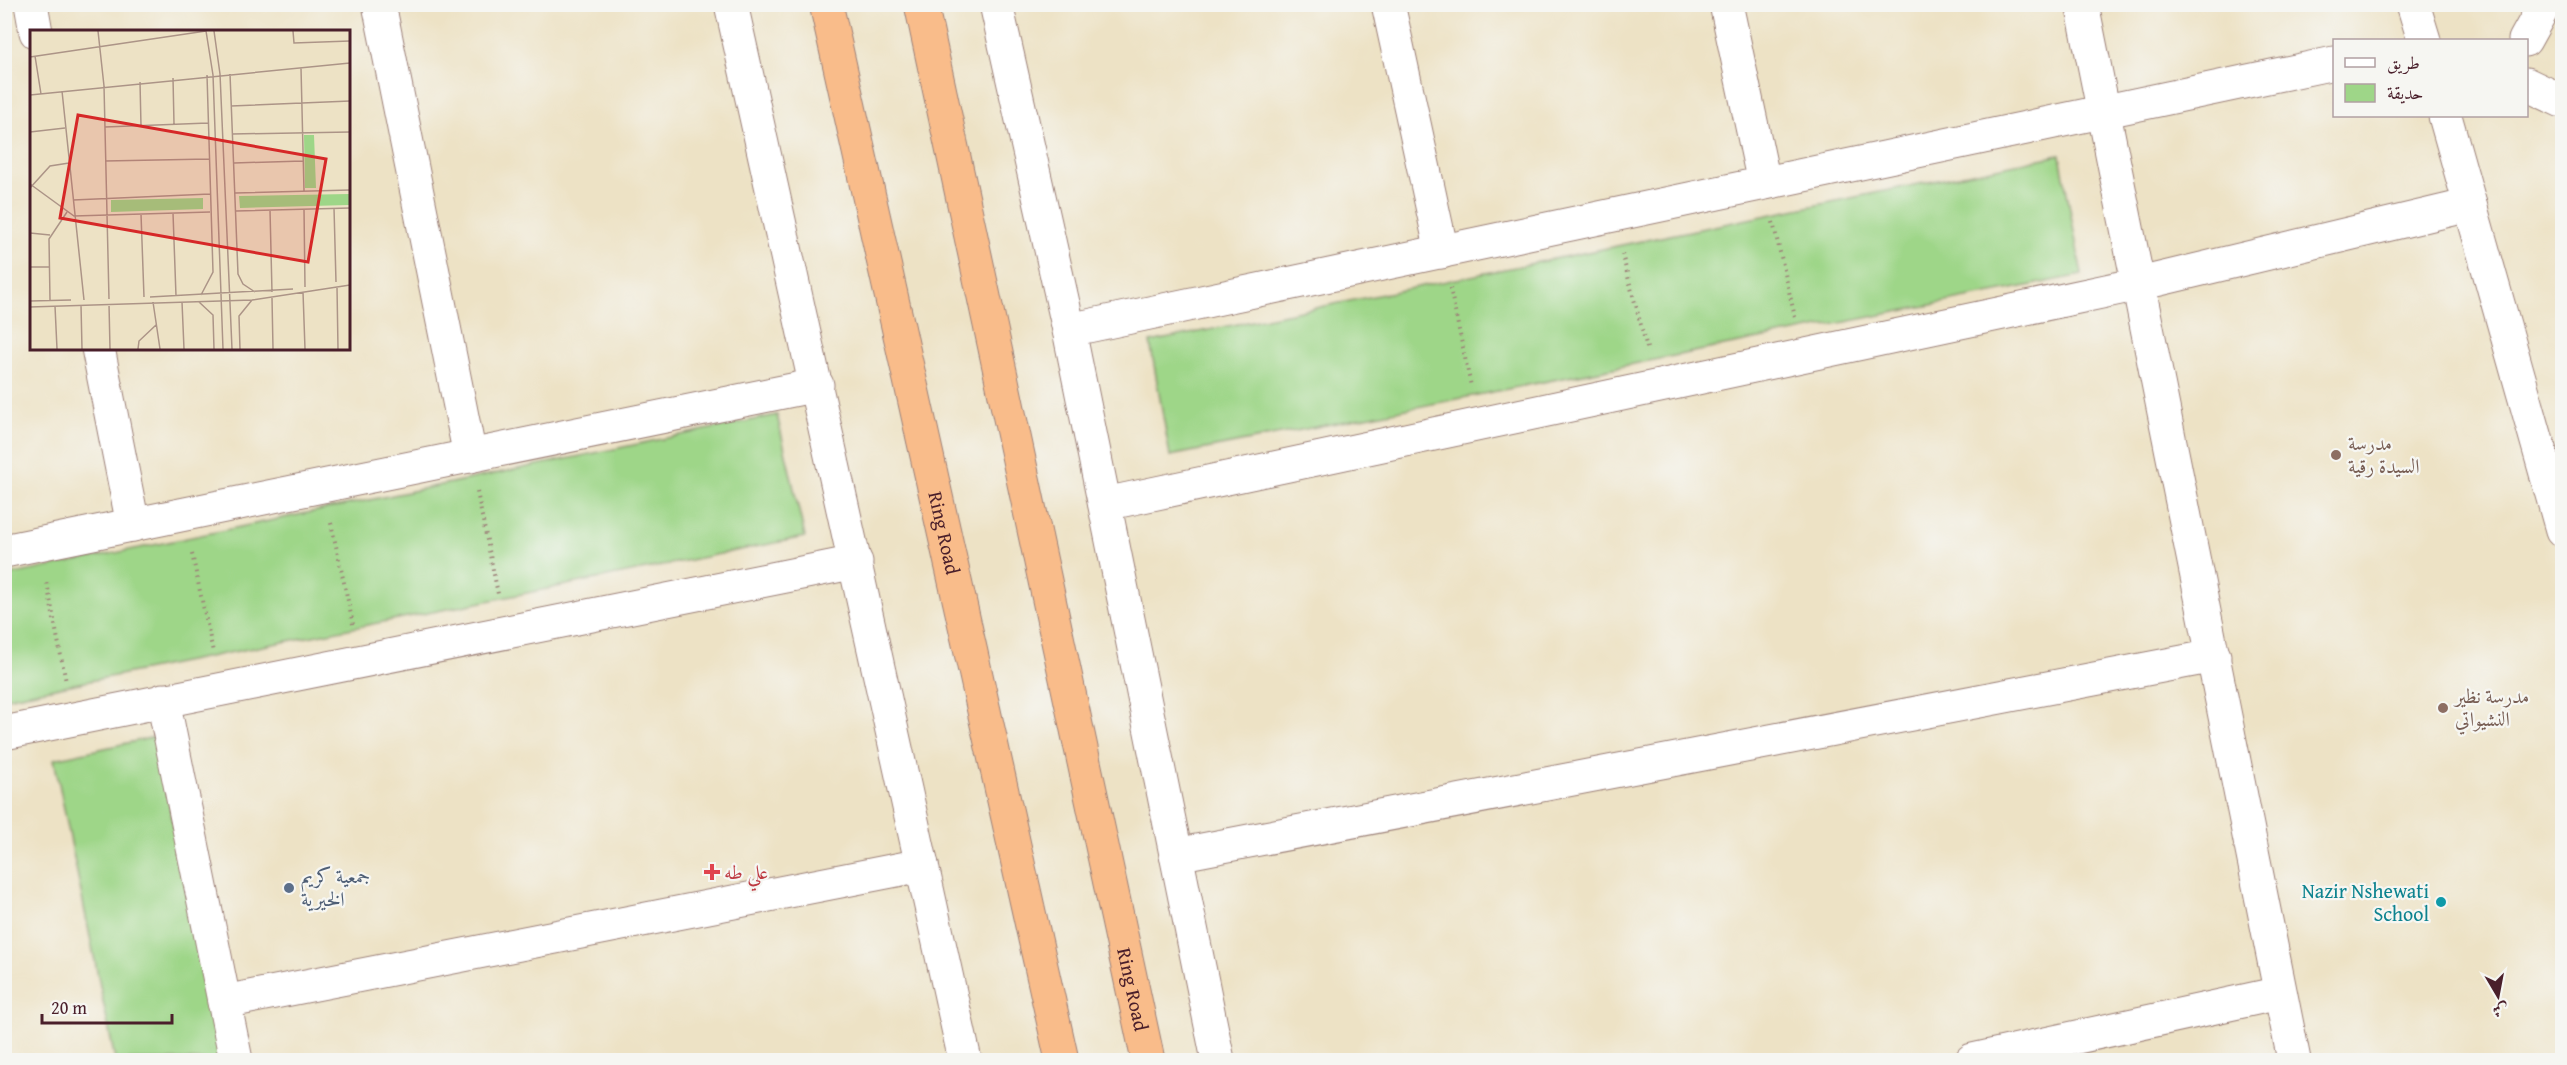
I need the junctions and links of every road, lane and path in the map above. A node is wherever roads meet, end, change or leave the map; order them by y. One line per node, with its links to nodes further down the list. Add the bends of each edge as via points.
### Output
1 (31, 4): 12 (street)
2 (379, 4): 31 (street)
3 (731, 4): 28 (street)
4 (826, 4): 53 (highway, Ring Road)
5 (921, 4): 54 (highway, Ring Road)
6 (996, 4): 25 (street)
7 (1388, 4): 23 (street)
8 (1726, 4): 20 (street)
9 (2082, 4): 18 (street)
10 (2413, 4): 13 (street)
11 (2545, 4): 14 (street)
12 (36, 30)
13 (2424, 39)
14 (2527, 39)
15 (2333, 63): 18 (street)
16 (2528, 85): 17 (street)
17 (2562, 101)
18 (2104, 112): 20 (street); 24 (street)
19 (2445, 117): 21 (street)
20 (1764, 183): 22 (street); 27 (path)
21 (2470, 205): 24 (street); 36 (street)
22 (1612, 215): 23 (street); 29 (path)
23 (1442, 252): 25 (street); 30 (path)
24 (2139, 284): 27 (street); 41 (street)
25 (1069, 330): 33 (street)
26 (98, 350): 35 (street)
27 (1803, 356): 29 (street)
28 (817, 385): 31 (street); 39 (street)
29 (1657, 387): 30 (street)
30 (1480, 424): 33 (street)
31 (470, 456): 32 (street); 40 (path)
32 (323, 487): 34 (street); 42 (path)
33 (1105, 504): 47 (street)
34 (183, 515): 35 (street); 43 (path)
35 (133, 525): 37 (street)
36 (2562, 530)
37 (39, 544): 38 (street); 45 (path)
38 (4, 551)
39 (856, 562): 40 (street); 48 (street)
40 (506, 632): 42 (street)
41 (2214, 656): 47 (street); 49 (street)
42 (361, 661): 43 (street)
43 (221, 689): 44 (street)
44 (163, 700): 45 (street); 50 (street)
45 (73, 719): 46 (street)
46 (4, 733)
47 (1176, 855): 55 (street)
48 (922, 865): 50 (street); 52 (street)
49 (2280, 993): 56 (street); 57 (street)
50 (224, 1002): 51 (street)
51 (236, 1060)
52 (965, 1060)
53 (1062, 1060)
54 (1148, 1060)
55 (1218, 1060)
56 (1972, 1060)
57 (2294, 1060)

